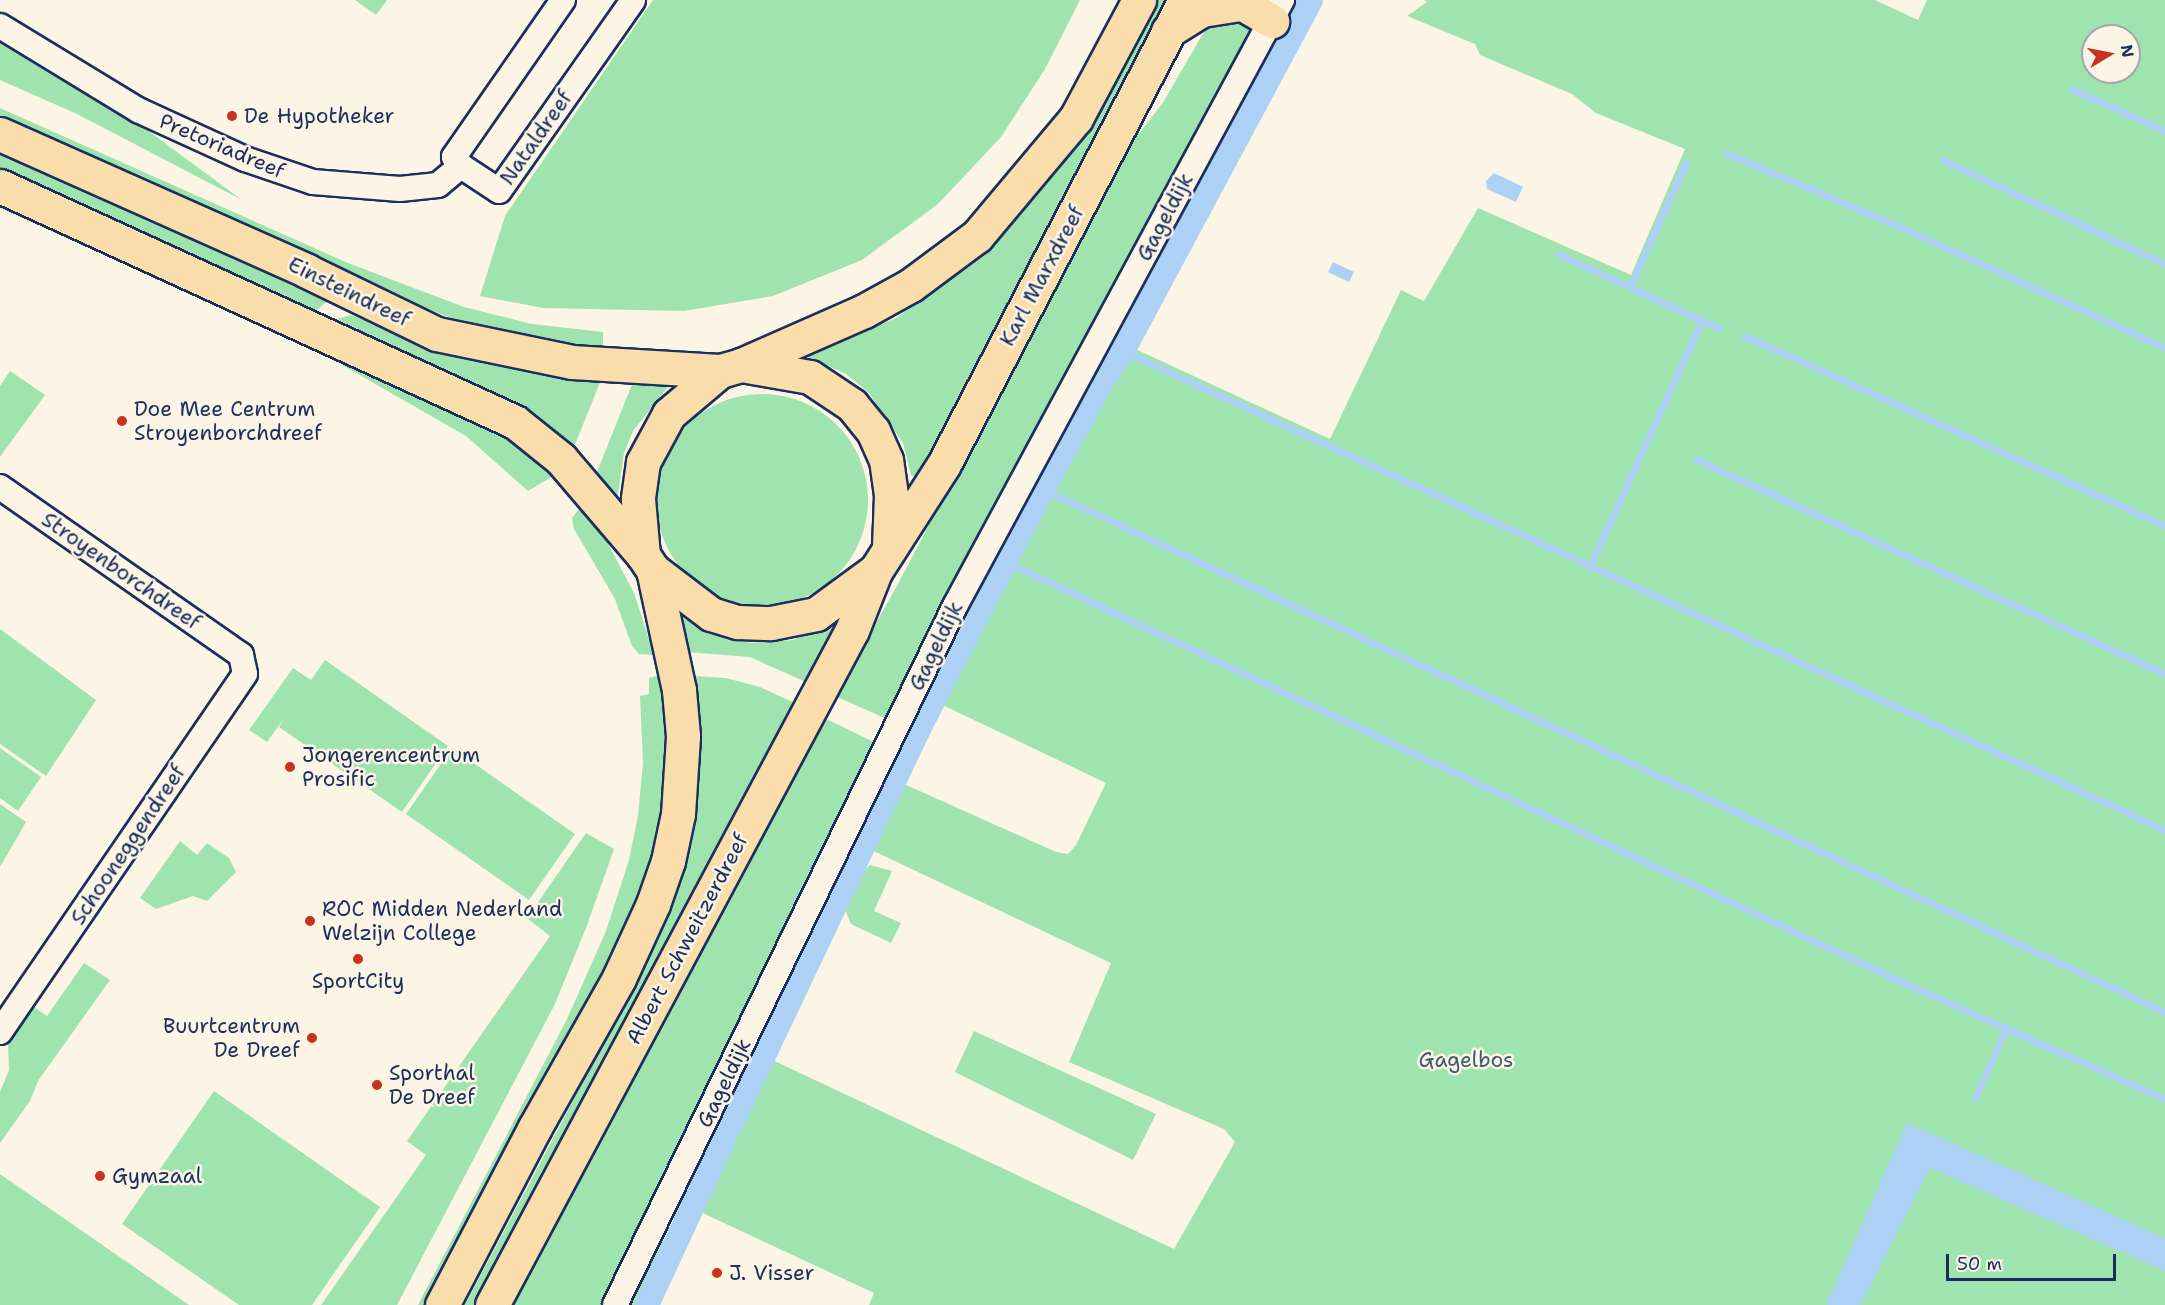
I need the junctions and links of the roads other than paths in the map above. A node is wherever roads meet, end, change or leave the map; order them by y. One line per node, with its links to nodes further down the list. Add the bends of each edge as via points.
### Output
1 (563, 0): 10 (street, via 454,157)
2 (633, 0): 10 (street, Nataldreef, via 499,191)
3 (1139, 0): 12 (main road, via 1076,118 977,236 911,285 864,311)
4 (1185, 0): 8 (main road, Karl Marxdreef)
5 (1237, 2): 6 (main road); 8 (main road, via 1202,10)
6 (1277, 10): 20 (street, Gageldijk, via 955,606)
7 (0, 26): 10 (street, Pretoriadreef, via 138,110 244,159 313,182 400,189 438,185)
8 (1168, 31): 14 (main road, Karl Marxdreef, via 944,464)
9 (0, 134): 12 (main road, Einsteindreef, via 307,271 437,334 572,362)
10 (461, 166)
11 (0, 186): 15 (main road, via 515,422 561,459)
12 (730, 368): 14 (main road, Einsteindreef, via 810,378 834,391 873,431 886,460 891,495); 15 (main road, Albert Schweitzerdreef, via 669,414 643,462 638,499)
13 (0, 487): 16 (street, Stroyenborchdreef)
14 (882, 558): 15 (main road, via 816,614 771,624 738,622 711,614); 19 (main road, Albert Schweitzerdreef, via 852,630)
15 (648, 563): 18 (main road, Albert Schweitzerdreef, via 679,690 683,736 678,814 668,861 619,978)
16 (241, 655): 17 (street, Schooneggendreef, via 245,674)
17 (0, 1032)
18 (442, 1305)
19 (492, 1305)
20 (615, 1305)

